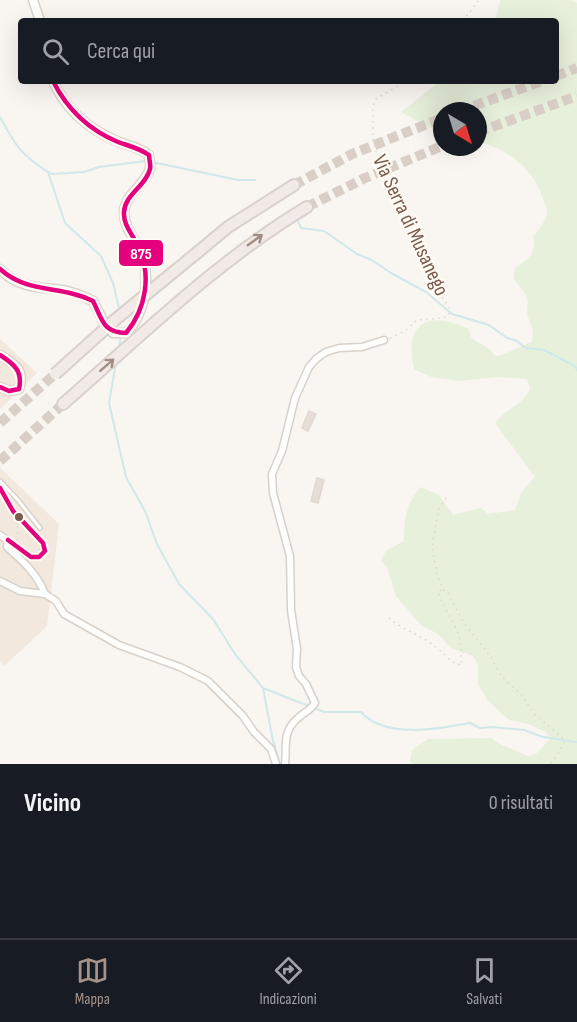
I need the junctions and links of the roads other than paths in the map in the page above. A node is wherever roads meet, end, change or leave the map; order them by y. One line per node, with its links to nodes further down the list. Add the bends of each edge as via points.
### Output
1 (33, 0): 2 (street)
2 (39, 18)
3 (55, 84): 6 (street, via 86,124 127,145 140,147 149,155 150,168 124,209 125,220 146,266 139,314 126,333 113,333 106,328 93,300 61,290 26,286)
4 (294, 184): 9 (highway, bridge, via 228,227)
5 (306, 207): 11 (highway, one-way to 5, via 209,276)
6 (0, 269)
7 (384, 340): 20 (street, via 326,352 309,367 295,398 282,452 272,474 273,493 290,556 296,667 315,703 296,719 286,735)
8 (0, 355): 10 (street, via 18,368 22,378 19,389 9,391)
9 (55, 374)
10 (0, 387)
11 (63, 404)
12 (0, 481): 14 (lane)
13 (0, 488): 16 (street, via 45,549 42,556 34,558)
14 (40, 528)
15 (0, 535): 16 (street)
16 (8, 540): 18 (street, via 7,547 39,580)
17 (0, 581): 18 (street, via 21,591)
18 (45, 594): 19 (street, via 56,601 64,614 119,645 208,681 271,749)
19 (276, 764)
20 (285, 764)

